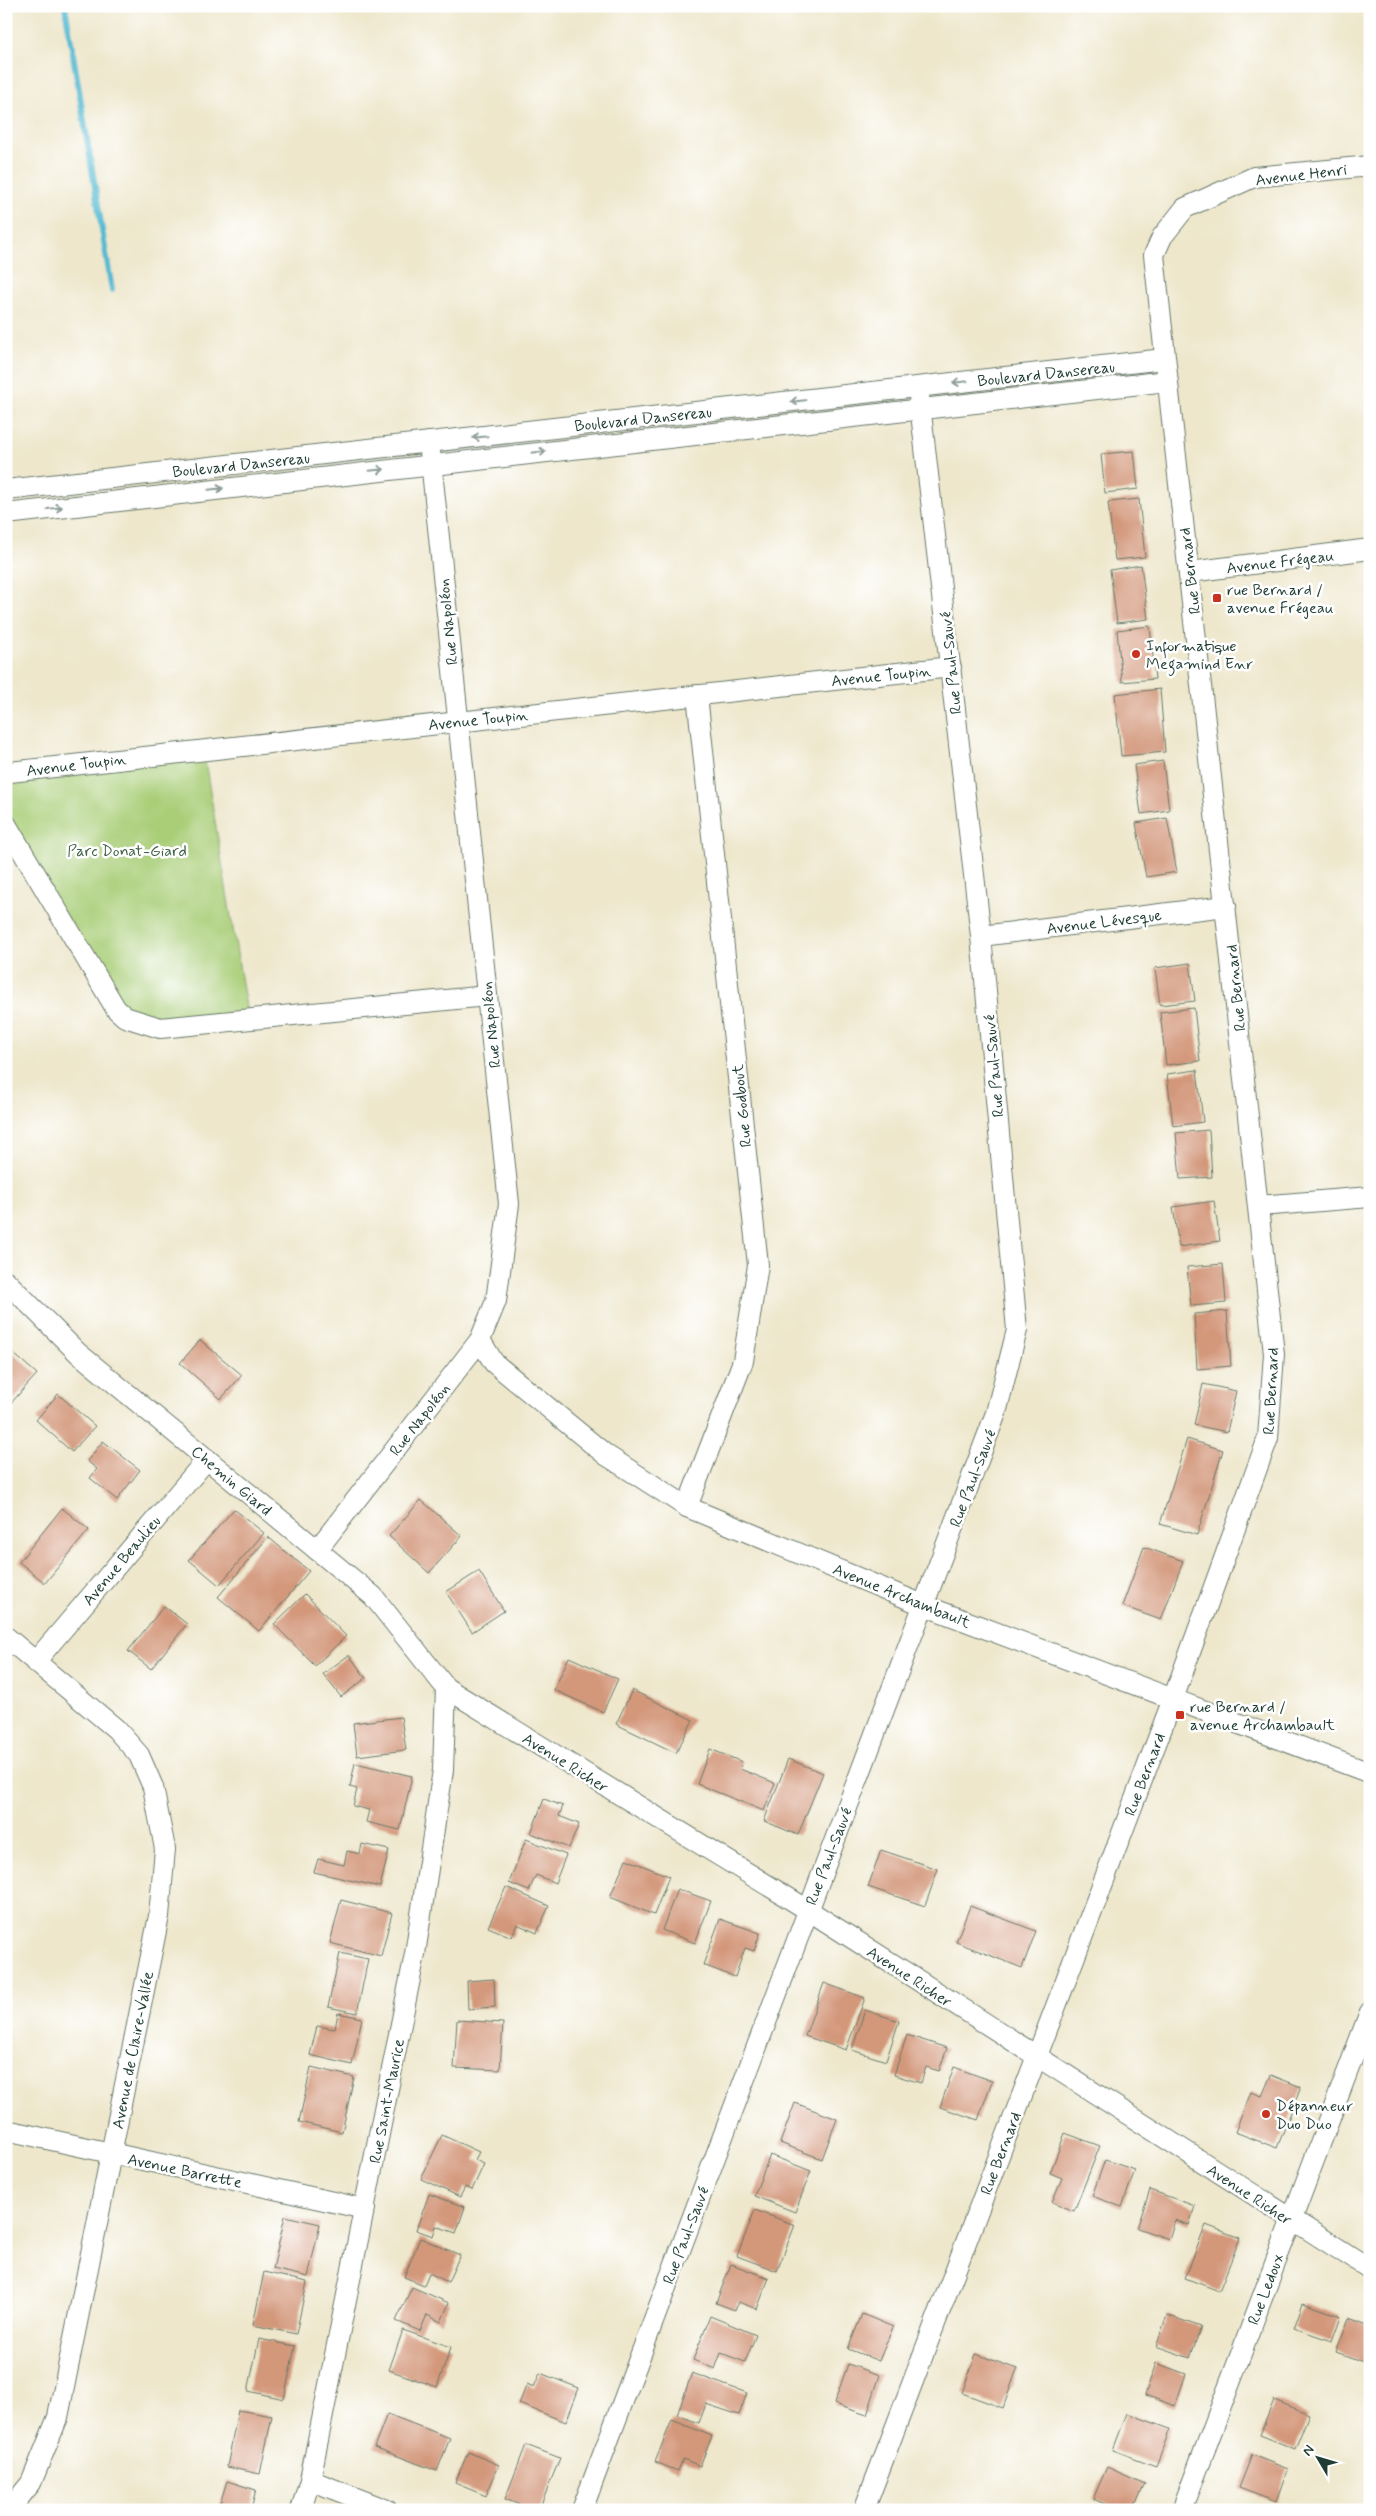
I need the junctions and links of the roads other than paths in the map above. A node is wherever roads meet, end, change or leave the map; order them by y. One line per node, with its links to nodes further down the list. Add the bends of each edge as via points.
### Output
1 (1370, 166): 2 (street, Avenue Henri, via 1254,178 1185,208)
2 (1162, 237): 3 (street, Rue Bernard, via 1154,255)
3 (1164, 359): 4 (street, Rue Bernard); 5 (street, Boulevard Dansereau, one-way to 5)
4 (1167, 381): 6 (street, Boulevard Dansereau); 16 (street, Rue Bernard)
5 (918, 387): 6 (street, Rue Paul-Sauvé); 7 (street, Boulevard Dansereau, one-way to 7)
6 (921, 409): 9 (street, Boulevard Dansereau); 17 (street, Rue Paul-Sauvé)
7 (622, 421): 8 (street, Boulevard Dansereau, one-way to 8); 9 (street)
8 (429, 442): 10 (street, Rue Napoléon); 11 (street, Boulevard Dansereau)
9 (623, 443): 10 (street, Boulevard Dansereau, one-way to 9)
10 (431, 464): 13 (street, Boulevard Dansereau, one-way to 10); 19 (street, Rue Napoléon)
11 (122, 477): 12 (street, Boulevard Dansereau); 13 (street)
12 (6, 490)
13 (126, 499): 14 (street, Boulevard Dansereau, one-way to 13)
14 (6, 514)
15 (1370, 549): 16 (street, Avenue Frégeau)
16 (1190, 572): 22 (street, Rue Bernard)
17 (951, 668): 18 (street, Avenue Toupin); 23 (street, Rue Paul-Sauvé)
18 (697, 695): 19 (street, Avenue Toupin); 30 (street, Rue Godbout, via 758,1265 743,1361)
19 (458, 722): 20 (street, Avenue Toupin); 24 (street, Rue Napoléon)
20 (6, 774)
21 (6, 824): 24 (street, via 116,1009 125,1017 160,1028)
22 (1226, 906): 23 (street, Avenue Lévesque); 26 (street, Rue Bernard)
23 (981, 936): 32 (street, Rue Paul-Sauvé, via 1017,1330 996,1414)
24 (487, 996): 28 (street, Rue Napoléon, via 509,1204 496,1302)
25 (1370, 1197): 26 (street)
26 (1259, 1206): 36 (street, Rue Bernard, via 1274,1354 1268,1438)
27 (6, 1281): 29 (street, Chemin Giard, via 78,1353)
28 (480, 1340): 30 (street, Avenue Archambault, via 494,1363 606,1456); 31 (street, Rue Napoléon)
29 (207, 1459): 31 (street, Chemin Giard); 34 (street, Avenue Beaulieu)
30 (687, 1507): 32 (street, Avenue Archambault)
31 (317, 1550): 35 (street, Chemin Giard, via 373,1596)
32 (923, 1605): 36 (street, Avenue Archambault); 38 (street, Rue Paul-Sauvé)
33 (6, 1637): 34 (street, Avenue de Claire-Vallée)
34 (35, 1662): 42 (street, Avenue de Claire-Vallée, via 116,1729 139,1755 153,1787 165,1849 158,1916)
35 (446, 1688): 38 (street, Avenue Richer); 43 (street, Rue Saint-Maurice, via 443,1770 415,1954)
36 (1173, 1699): 37 (street, Avenue Archambault); 40 (street, Rue Bernard)
37 (1370, 1772)
38 (808, 1910): 40 (street, Avenue Richer); 50 (street, Rue Paul-Sauvé)
39 (1370, 2012): 44 (street, Rue Ledoux)
40 (1036, 2058): 44 (street, Avenue Richer); 51 (street, Rue Bernard)
41 (6, 2130): 42 (street, Avenue Barrette)
42 (111, 2153): 43 (street, Avenue Barrette); 47 (street, Avenue de Claire-Vallée, via 58,2417 31,2483)
43 (365, 2209): 46 (street, Rue Saint-Maurice)
44 (1291, 2220): 45 (street, Avenue Richer); 52 (street, Rue Ledoux)
45 (1370, 2269)
46 (310, 2480): 48 (street, Rue Saint-Maurice); 49 (street)
47 (9, 2510)
48 (301, 2510)
49 (387, 2510)
50 (582, 2510)
51 (864, 2510)
52 (1182, 2510)

